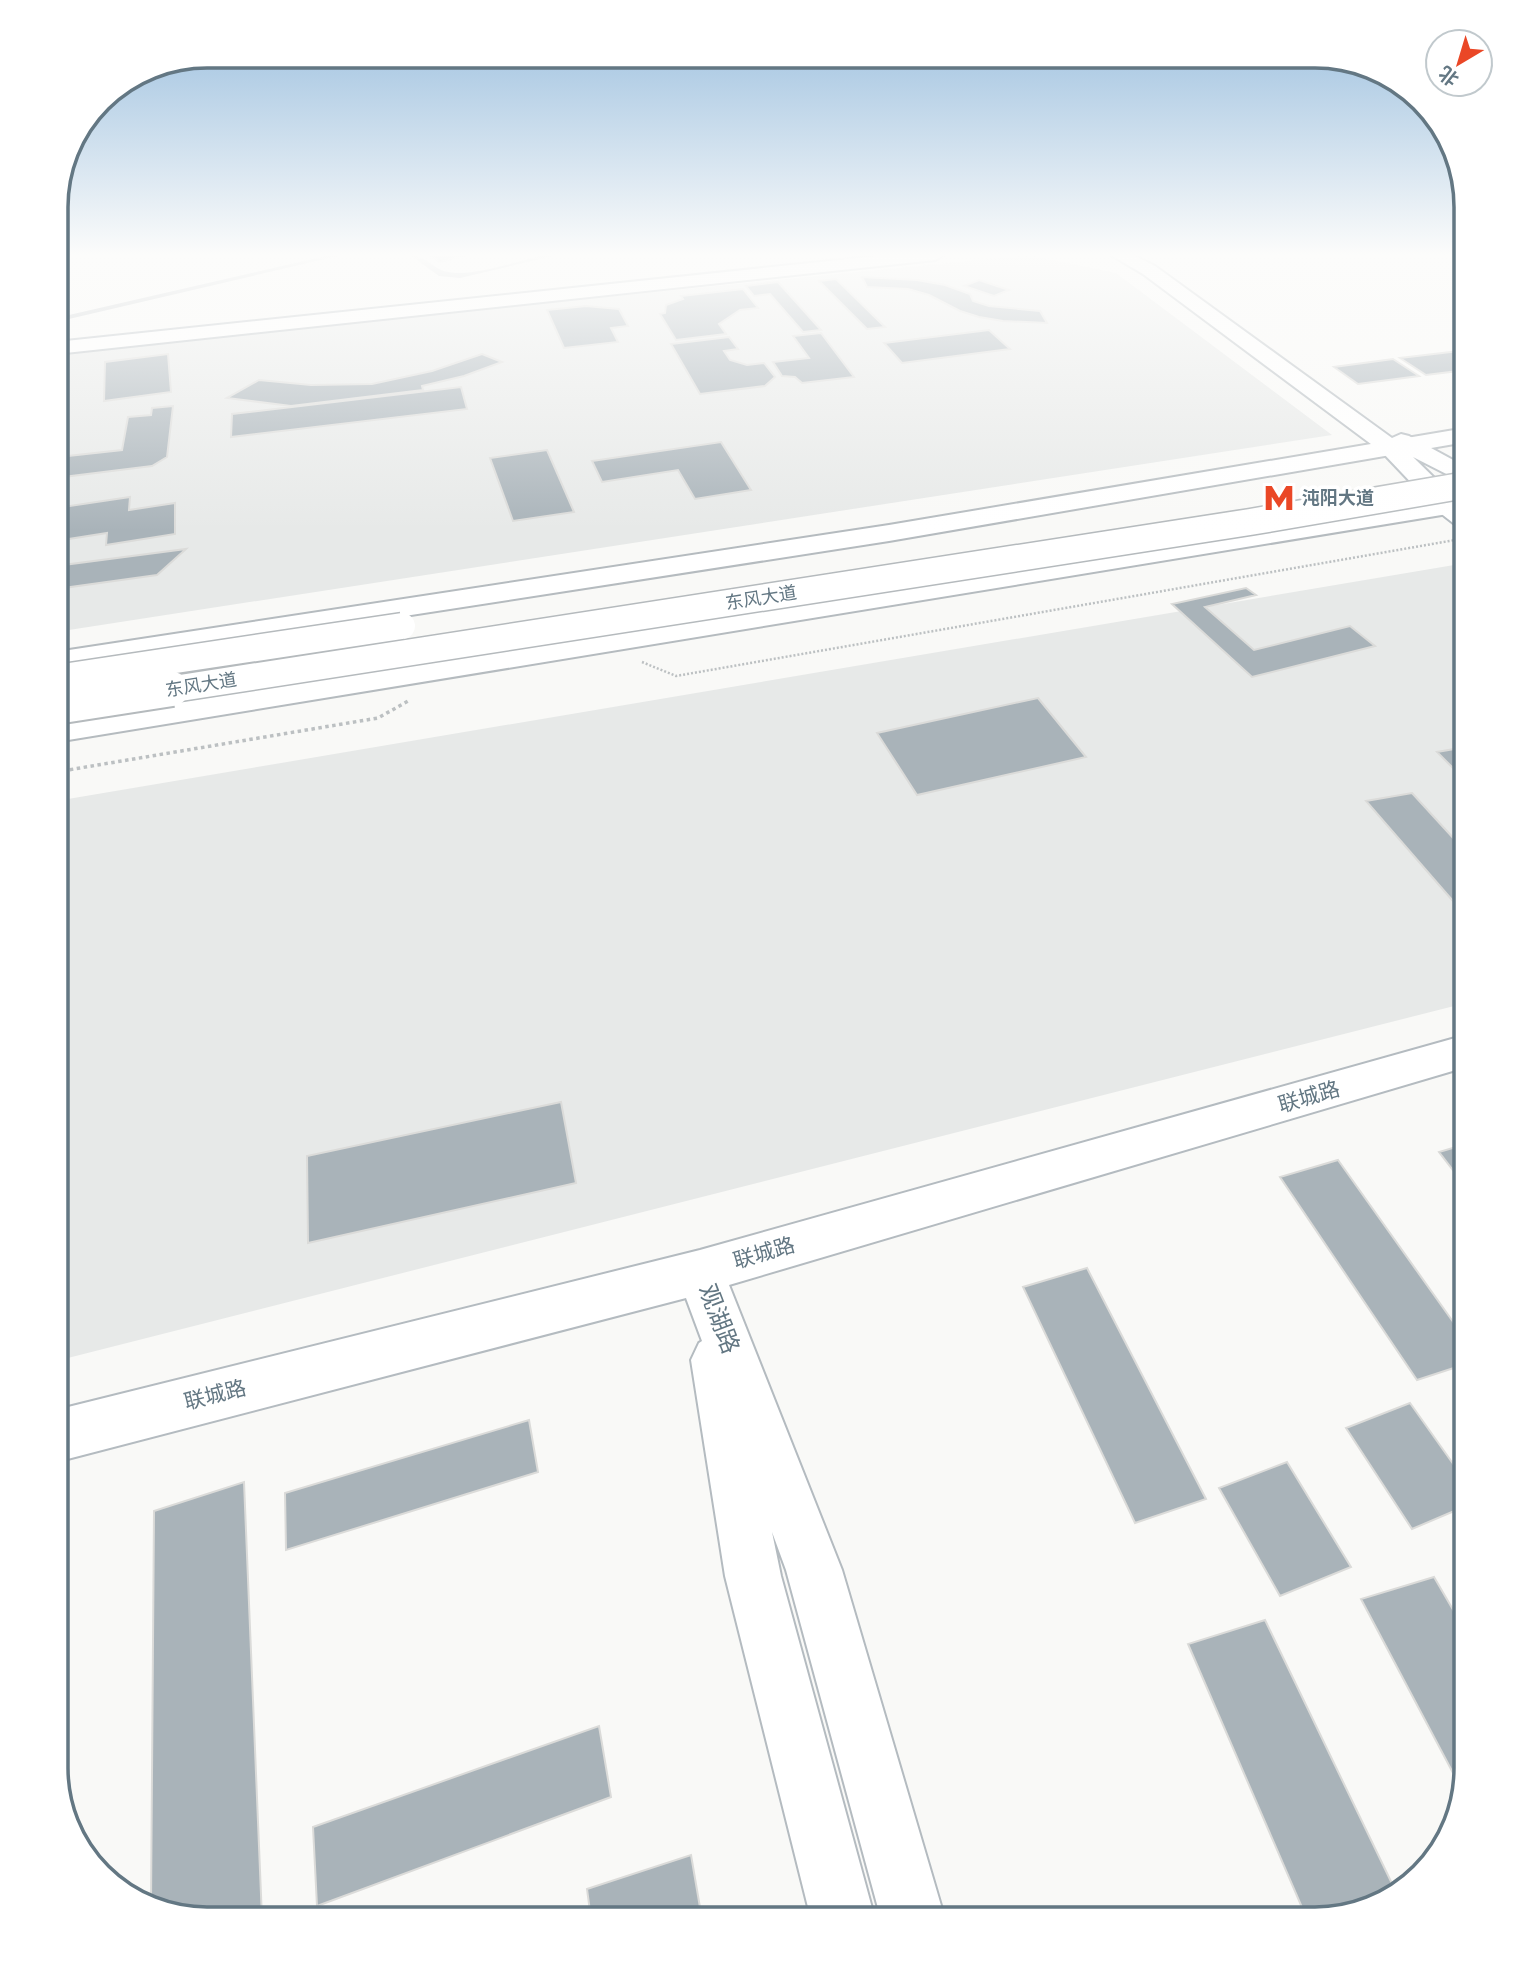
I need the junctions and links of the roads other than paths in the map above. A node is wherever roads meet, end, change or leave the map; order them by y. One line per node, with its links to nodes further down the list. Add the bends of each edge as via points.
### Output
1 (1258, 347): 4 (main road)
2 (1267, 347): 4 (main road)
3 (1454, 437): 4 (main road)
4 (1398, 446): 6 (main road); 8 (main road); 10 (main road, via 889,533)
5 (1454, 465): 11 (main road, 东风大道, bridge)
6 (1454, 472)
7 (1454, 487): 12 (main road, 东风大道, bridge)
8 (1454, 504)
9 (1454, 511): 13 (main road)
10 (69, 659)
11 (69, 676)
12 (69, 705)
13 (69, 730)
14 (1454, 1054): 15 (main road, 联城路)
15 (701, 1272): 16 (main road, 联城路); 17 (main road, 观湖路, via 753,1576); 18 (main road, 观湖路, via 814,1570)
16 (68, 1433)
17 (840, 1907)
18 (910, 1907)

